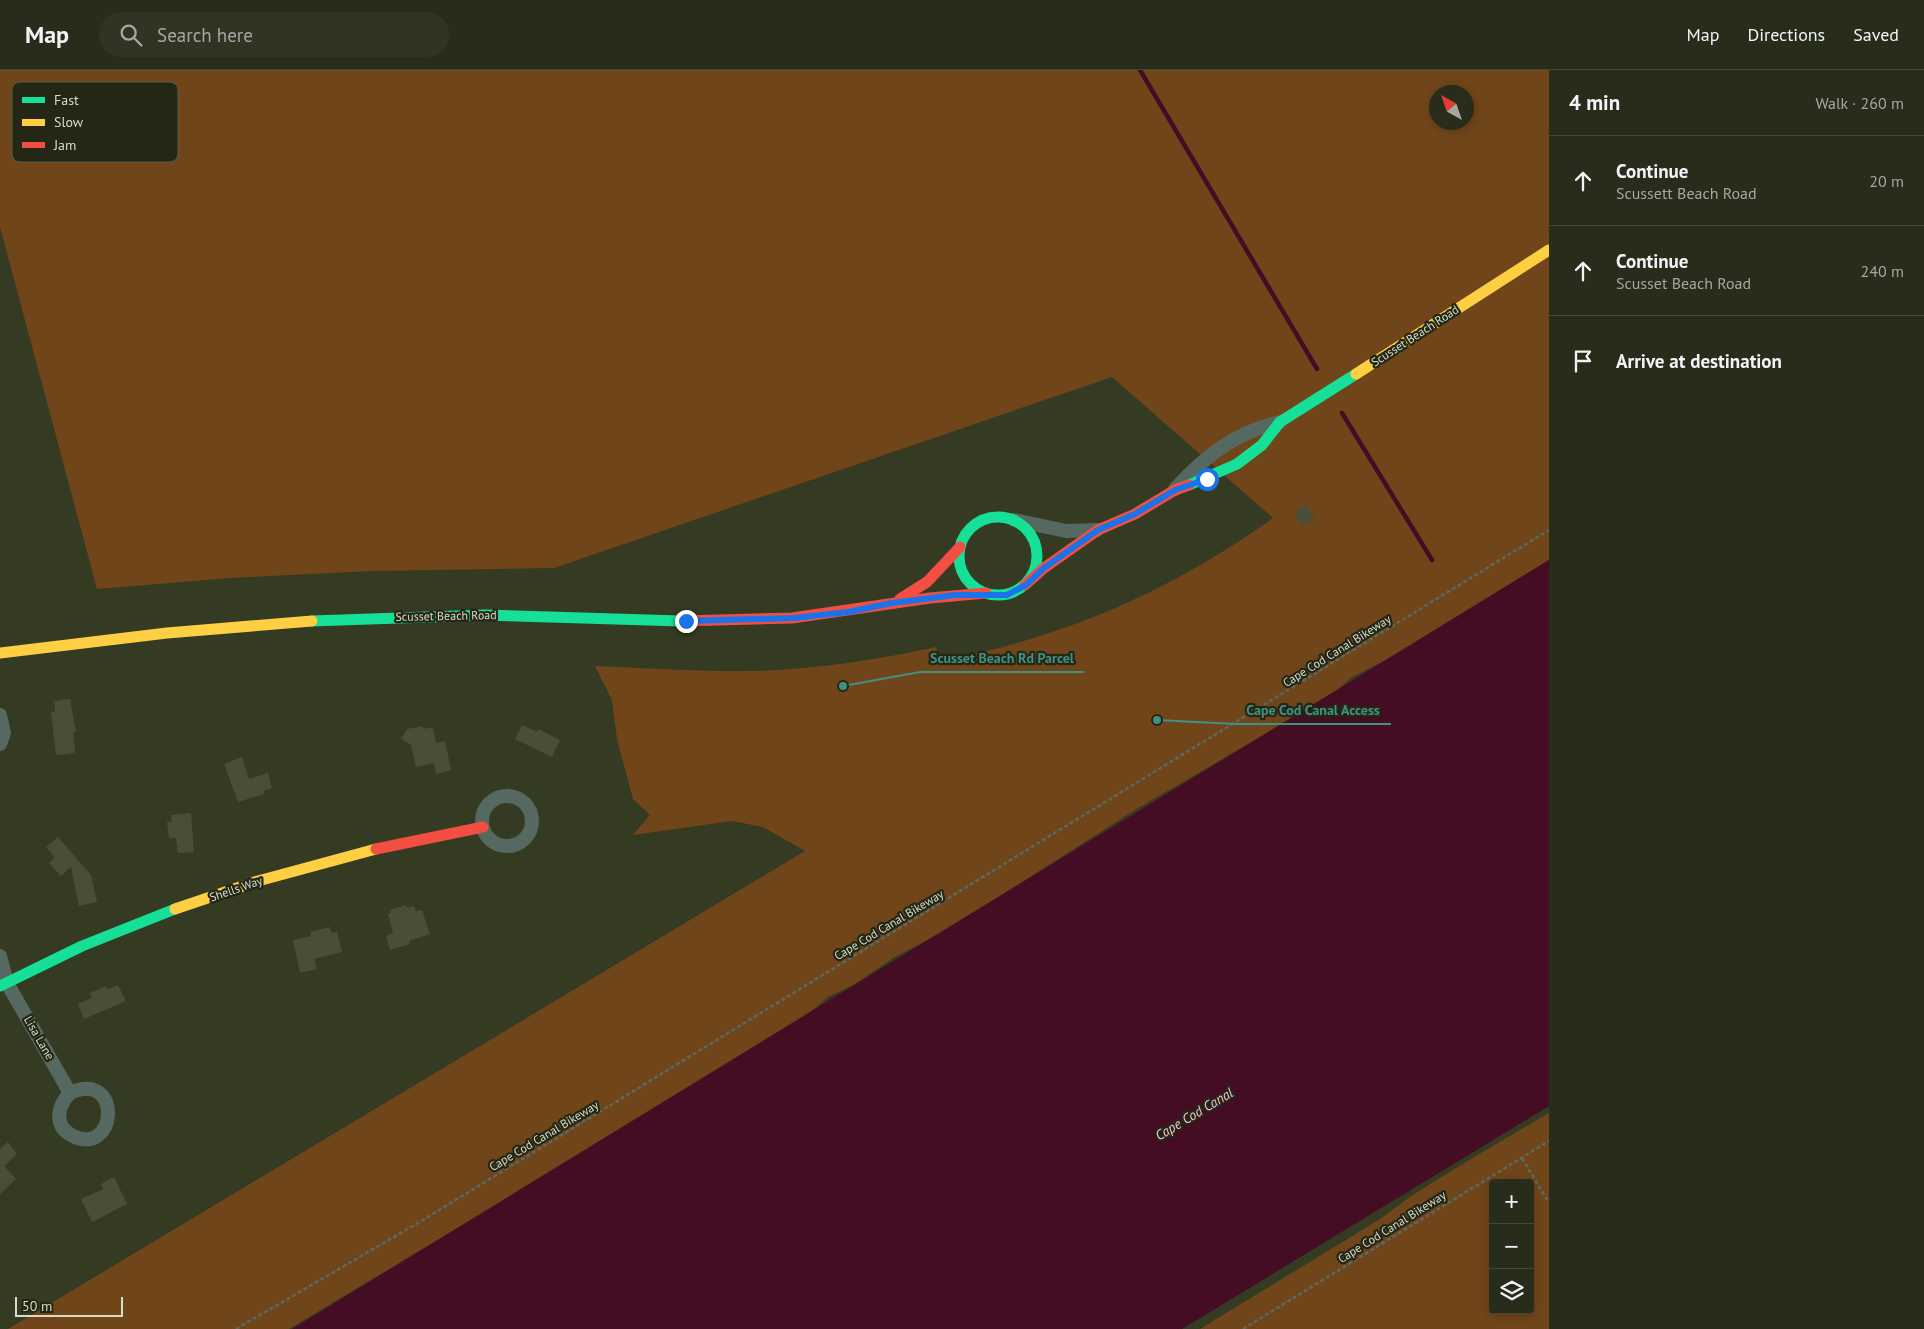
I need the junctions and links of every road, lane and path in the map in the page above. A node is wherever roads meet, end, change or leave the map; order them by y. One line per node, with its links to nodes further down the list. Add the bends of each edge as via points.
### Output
1 (1549, 250): 2 (main road, Scusset Beach Road)
2 (1280, 422): 3 (street, via 1253,430 1220,446); 3 (main road, Scusset Beach Road, via 1262,445 1238,464)
3 (1175, 490): 5 (main road, Scusset Beach Road, via 1135,514)
4 (1014, 520): 5 (street, Scusset Beach Road, via 1066,531); 7 (main road, Scusset Beach Road, via 992,518 981,521 972,528); 8 (main road, via 1029,532 1037,550 1035,569)
5 (1098, 530): 8 (main road, Scusset Beach Road)
6 (1549, 530): 21 (path, Cape Cod Canal Bikeway, via 423,1220)
7 (960, 547): 9 (main road, via 959,559 967,580); 10 (main road, Scusset Beach Road, via 927,582)
8 (1026, 585): 9 (main road, Scusset Beach Road, via 1007,595)
9 (986, 593): 10 (main road, Scusset Beach Road)
10 (892, 603): 11 (main road, Scusset Beach Road, via 848,612 766,620 686,621 472,614 364,618 204,629)
11 (0, 653)
12 (0, 715): 13 (street, via 4,733)
13 (0, 744)
14 (483, 827): 16 (main road, Shells Way, via 280,874 121,932)
15 (0, 956): 16 (street, Lisa Lane)
16 (4, 984): 17 (street, Lisa Lane)
17 (70, 1093)
18 (1549, 1141): 19 (path, Cape Cod Canal Bikeway)
19 (1522, 1158): 20 (path); 22 (path, Cape Cod Canal Bikeway)
20 (1549, 1203)
21 (236, 1329)
22 (1243, 1329)

